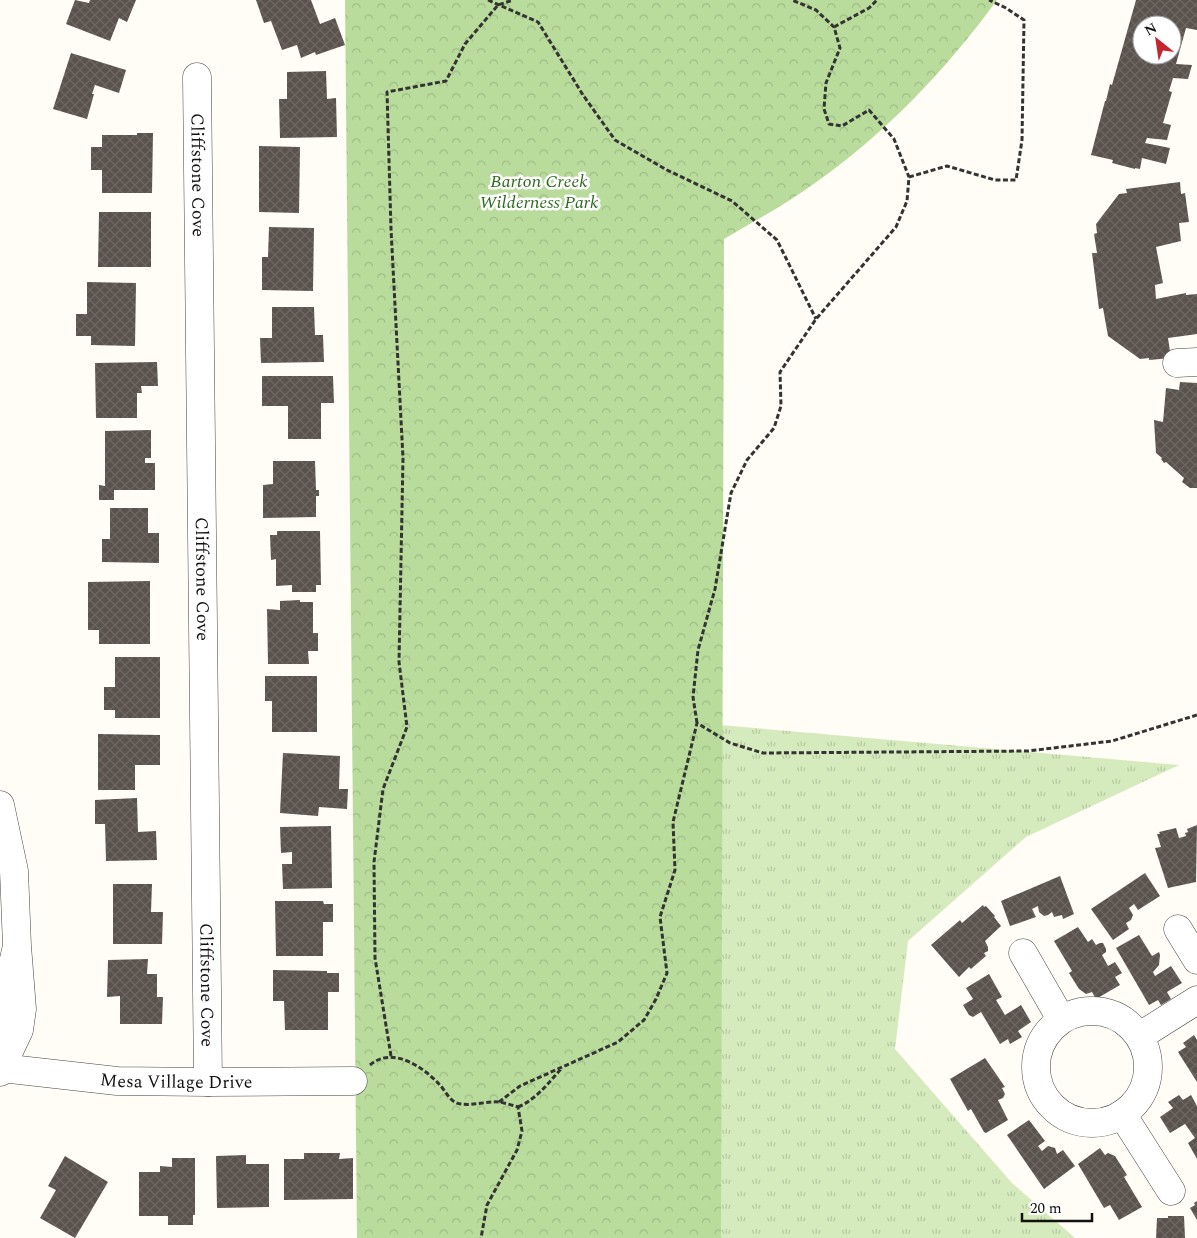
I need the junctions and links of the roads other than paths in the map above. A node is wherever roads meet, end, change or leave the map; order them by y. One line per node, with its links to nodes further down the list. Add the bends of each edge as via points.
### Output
1 (197, 77): 11 (street, Cliffstone Cove)
2 (0, 804): 9 (street, via 14,871 17,946 0,1025)
3 (1178, 929): 5 (street)
4 (1023, 953): 7 (street)
5 (1197, 960)
6 (1197, 1000): 8 (street)
7 (1061, 1019): 8 (street, via 1095,1010 1113,1014); 12 (street, via 1047,1033 1038,1050 1036,1070 1040,1089 1050,1105 1066,1117 1084,1123 1104,1122)
8 (1140, 1036): 12 (street, via 1147,1052 1149,1070 1145,1087 1136,1103)
9 (1, 1070): 11 (street, Mesa Village Drive, via 116,1080)
10 (353, 1081): 11 (street, Mesa Village Drive)
11 (208, 1082)
12 (1122, 1114): 13 (street)
13 (1171, 1191)

